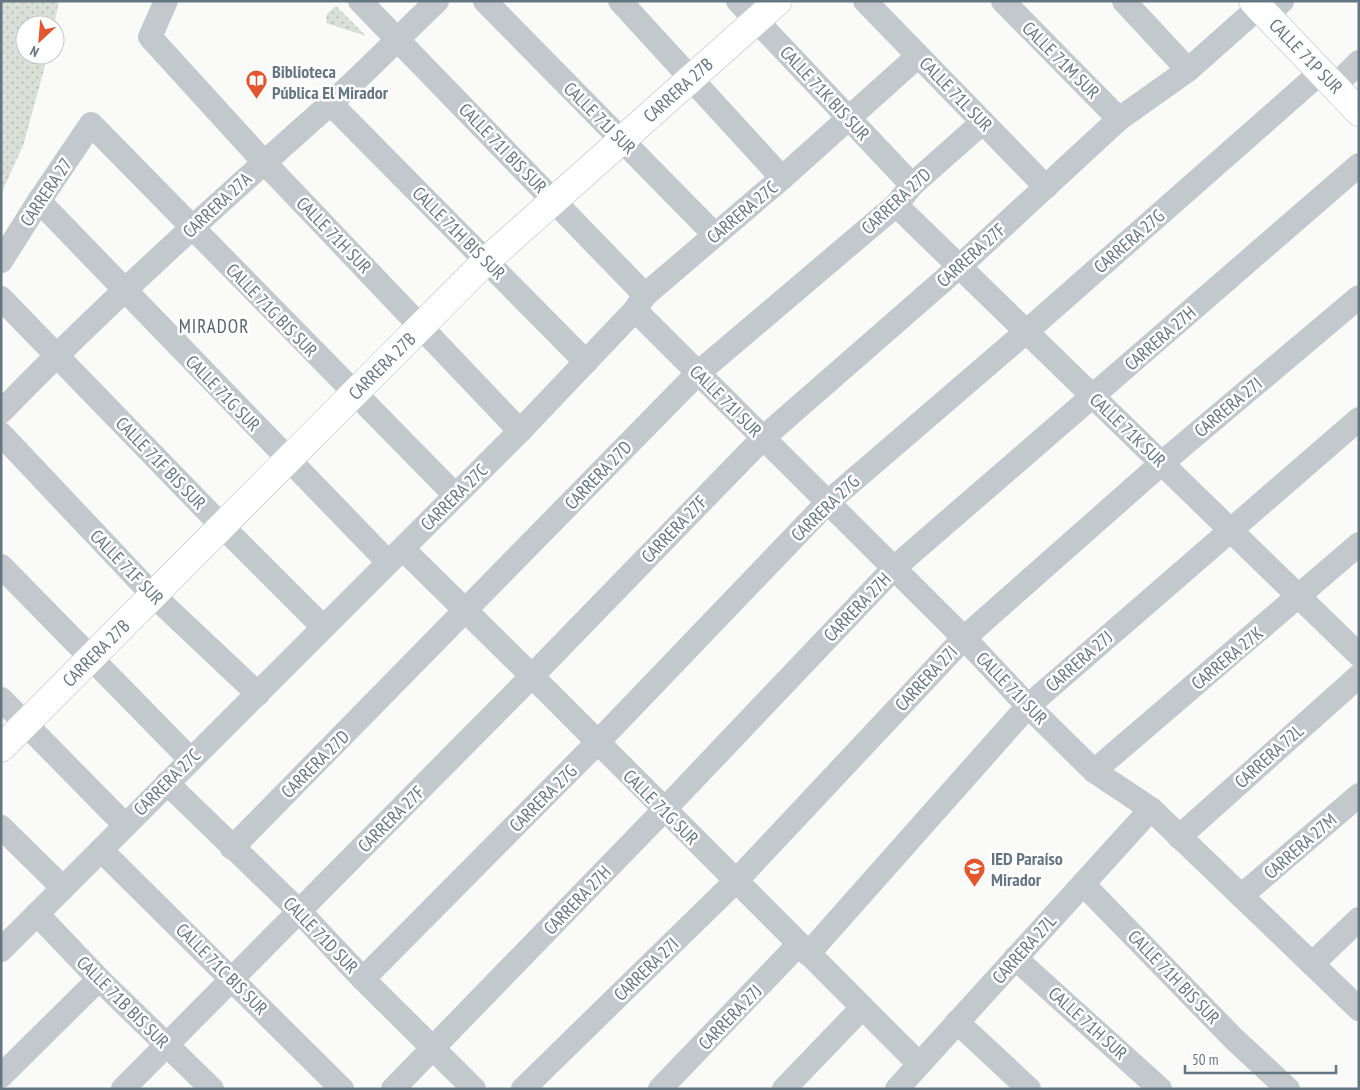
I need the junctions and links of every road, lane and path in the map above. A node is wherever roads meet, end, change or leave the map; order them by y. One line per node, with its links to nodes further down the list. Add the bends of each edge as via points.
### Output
1 (166, 1): 25 (street, CALLE 71H SUR, via 150,37)
2 (360, 1): 12 (street, CALLE 71I BIS SUR)
3 (436, 1): 12 (street, CARRERA 27A)
4 (485, 1): 24 (street, CALLE 71J SUR)
5 (620, 1): 16 (street)
6 (778, 1): 11 (street, CARRERA 27B)
7 (865, 1): 13 (street, CALLE 71L SUR)
8 (1003, 1): 21 (street, CALLE 71M SUR)
9 (1124, 1): 15 (street)
10 (1265, 6): 15 (street, CARRERA 27F); 17 (street, CALLE 71P SUR)
11 (748, 11): 16 (street, CARRERA 27B); 20 (street, CALLE 71K BIS SUR)
12 (397, 39): 18 (street, CARRERA 27A); 31 (street, CALLE 71I BIS SUR)
13 (918, 56): 20 (street, CARRERA 27C); 22 (street, CALLE 71L SUR)
14 (1359, 62): 17 (street, CARRERA 27G)
15 (1188, 70): 21 (street, CARRERA 27F)
16 (692, 78): 24 (street, CARRERA 27B); 27 (street)
17 (1328, 79): 19 (street, CALLE 71P SUR); 43 (street, CARRERA 27G)
18 (330, 103): 25 (street, CARRERA 27A); 35 (street, CALLE 71H BIS SUR)
19 (1359, 112)
20 (849, 118): 27 (street, CARRERA 27C); 28 (street, CALLE 71K BIS SUR)
21 (1120, 120): 29 (street, CARRERA 27F)
22 (982, 122): 28 (street, CARRERA 27D); 29 (street, CALLE 71L SUR)
23 (92, 124): 30 (street, CARRERA 27); 33 (street, CALLE 71G BIS SUR)
24 (622, 140): 31 (street, CARRERA 27B); 34 (street, CALLE 71J SUR)
25 (263, 161): 33 (street, CARRERA 27A); 42 (street, CALLE 71H SUR)
26 (1359, 165): 48 (street, CARRERA 27H)
27 (782, 178): 34 (street, CARRERA 27C)
28 (912, 185): 32 (street, CARRERA 27D)
29 (1046, 187): 37 (street, CARRERA 27F)
30 (39, 201): 36 (street, CARRERA 27); 38 (street, CALLE 71G SUR)
31 (554, 201): 35 (street, CARRERA 27B); 41 (street, CALLE 71I BIS SUR)
32 (896, 204): 37 (street, CALLE 71K SUR); 46 (street, CARRERA 27D)
33 (192, 228): 38 (street, CARRERA 27A); 47 (street, CALLE 71G BIS SUR)
34 (715, 235): 41 (street, CARRERA 27C)
35 (486, 260): 42 (street, CARRERA 27B); 45 (street, CALLE 71H BIS SUR)
36 (1, 261)
37 (960, 266): 43 (street, CALLE 71K SUR); 53 (street, CARRERA 27F)
38 (125, 291): 44 (street, CARRERA 27A); 54 (street, CALLE 71G SUR)
39 (1359, 297): 55 (street, CARRERA 27I)
40 (1, 298): 44 (street, CALLE 71F BIS SUR)
41 (640, 303): 45 (street, CARRERA 27C); 46 (street, CALLE 71I SUR)
42 (421, 326): 47 (street, CARRERA 27B); 51 (street, CALLE 71H SUR)
43 (1027, 331): 48 (street, CALLE 71K SUR); 57 (street, CARRERA 27G)
44 (56, 355): 49 (street, CARRERA 27A); 58 (street, CALLE 71F BIS SUR)
45 (586, 362): 51 (street, CARRERA 27C)
46 (698, 373): 53 (street, CALLE 71I SUR); 66 (street, CARRERA 27D)
47 (354, 394): 54 (street, CARRERA 27B); 56 (street, CALLE 71G BIS SUR)
48 (1094, 396): 55 (street, CALLE 71K SUR); 63 (street, CARRERA 27H)
49 (1, 412)
50 (1359, 419): 59 (street, CARRERA 27J)
51 (520, 431): 56 (street, CARRERA 27C)
52 (1, 434): 64 (street, CALLE 71F SUR)
53 (763, 438): 57 (street, CALLE 71I SUR); 71 (street, CARRERA 27F)
54 (288, 460): 58 (street, CARRERA 27B); 61 (street, CALLE 71G SUR)
55 (1162, 463): 59 (street, CALLE 71K SUR); 68 (street, CARRERA 27I)
56 (455, 495): 61 (street, CARRERA 27C)
57 (828, 502): 63 (street, CALLE 71I SUR); 77 (street, CARRERA 27G)
58 (222, 526): 64 (street, CARRERA 27B); 67 (street, CALLE 71F BIS SUR)
59 (1230, 529): 65 (street, CALLE 71K SUR); 75 (street, CARRERA 27J)
60 (1359, 544): 65 (street, CARRERA 27K)
61 (395, 555): 66 (street, CALLE 71G SUR); 67 (street, CARRERA 27C)
62 (1, 566): 70 (street)
63 (894, 568): 68 (street, CALLE 71I SUR); 84 (street, CARRERA 27H)
64 (153, 595): 70 (street, CARRERA 27B); 73 (street, CALLE 71F SUR)
65 (1299, 597): 69 (street, CALLE 71K SUR); 80 (street, CARRERA 27K)
66 (466, 611): 71 (street, CALLE 71G SUR); 88 (street, CARRERA 27D)
67 (324, 627): 73 (street, CARRERA 27C)
68 (964, 638): 75 (street, CALLE 71I SUR); 90 (street, CARRERA 27I)
69 (1359, 655)
70 (90, 659): 76 (street, CARRERA 27B); 79 (street)
71 (532, 676): 77 (street, CALLE 71G SUR); 94 (street, CARRERA 27F)
72 (1359, 676): 87 (street, CARRERA 72L)
73 (258, 694): 79 (street, CARRERA 27C)
74 (1, 699): 76 (street)
75 (1028, 706): 80 (street, CALLE 71I SUR); 97 (street, CARRERA 27J)
76 (25, 724): 78 (street, CARRERA 27B); 85 (street)
77 (597, 743): 84 (street, CALLE 71G SUR); 103 (street, CARRERA 27G)
78 (1, 748)
79 (190, 759): 81 (street, CARRERA 27C)
80 (1094, 771): 83 (street, CALLE 71I SUR)
81 (167, 783): 85 (street, CARRERA 27C); 88 (street, CALLE 71D SUR)
82 (1359, 795): 93 (street, CARRERA 27M)
83 (1151, 809): 87 (street, CALLE 71I SUR); 91 (street, CARRERA 27L)
84 (664, 810): 90 (street, CALLE 71G SUR); 108 (street, CARRERA 27H)
85 (125, 825): 89 (street, CARRERA 27C)
86 (1, 827): 92 (street)
87 (1179, 837): 93 (street, CALLE 71I SUR)
88 (232, 848): 94 (street, CALLE 71D SUR)
89 (100, 850): 92 (street, CARRERA 27C); 102 (street, CALLE 71C BIS SUR)
90 (736, 881): 97 (street, CALLE 71G SUR); 116 (street, CARRERA 27I)
91 (1083, 884): 99 (street, CARRERA 27L); 122 (street, CALLE 71H BIS SUR, via 1234,1039)
92 (62, 888): 95 (street, CARRERA 27C)
93 (1241, 896): 100 (street, CALLE 71I SUR)
94 (299, 911): 102 (street, CARRERA 27F); 103 (street, CALLE 71D SUR)
95 (37, 914): 98 (street, CARRERA 27C); 101 (street, CALLE 71B BIS SUR)
96 (1359, 920): 100 (street)
97 (804, 949): 104 (street, CALLE 71G SUR); 117 (street, CARRERA 27J)
98 (1, 950)
99 (1015, 958): 106 (street, CARRERA 27L); 121 (street, CALLE 71H SUR)
100 (1312, 964): 105 (street, CALLE 71I SUR)
101 (98, 979): 107 (street, CALLE 71B BIS SUR); 110 (street)
102 (232, 979): 107 (street, CARRERA 27F); 113 (street, CALLE 71C BIS SUR)
103 (363, 979): 108 (street, CALLE 71D SUR)
104 (862, 1008): 109 (street, CALLE 71G SUR); 118 (street)
105 (1359, 1009)
106 (957, 1022): 109 (street, CARRERA 27L); 120 (street)
107 (165, 1044): 111 (street, CARRERA 27F); 112 (street, CALLE 71B BIS SUR)
108 (433, 1050): 114 (street, CARRERA 27H); 115 (street, CALLE 71D SUR)
109 (919, 1064): 119 (street, CARRERA 27L)
110 (1, 1076)
111 (123, 1089)
112 (212, 1089)
113 (342, 1089)
114 (393, 1089)
115 (474, 1089)
116 (523, 1089)
117 (660, 1089)
118 (784, 1089)
119 (896, 1089)
120 (1029, 1089)
121 (1160, 1089)
122 (1288, 1089)

